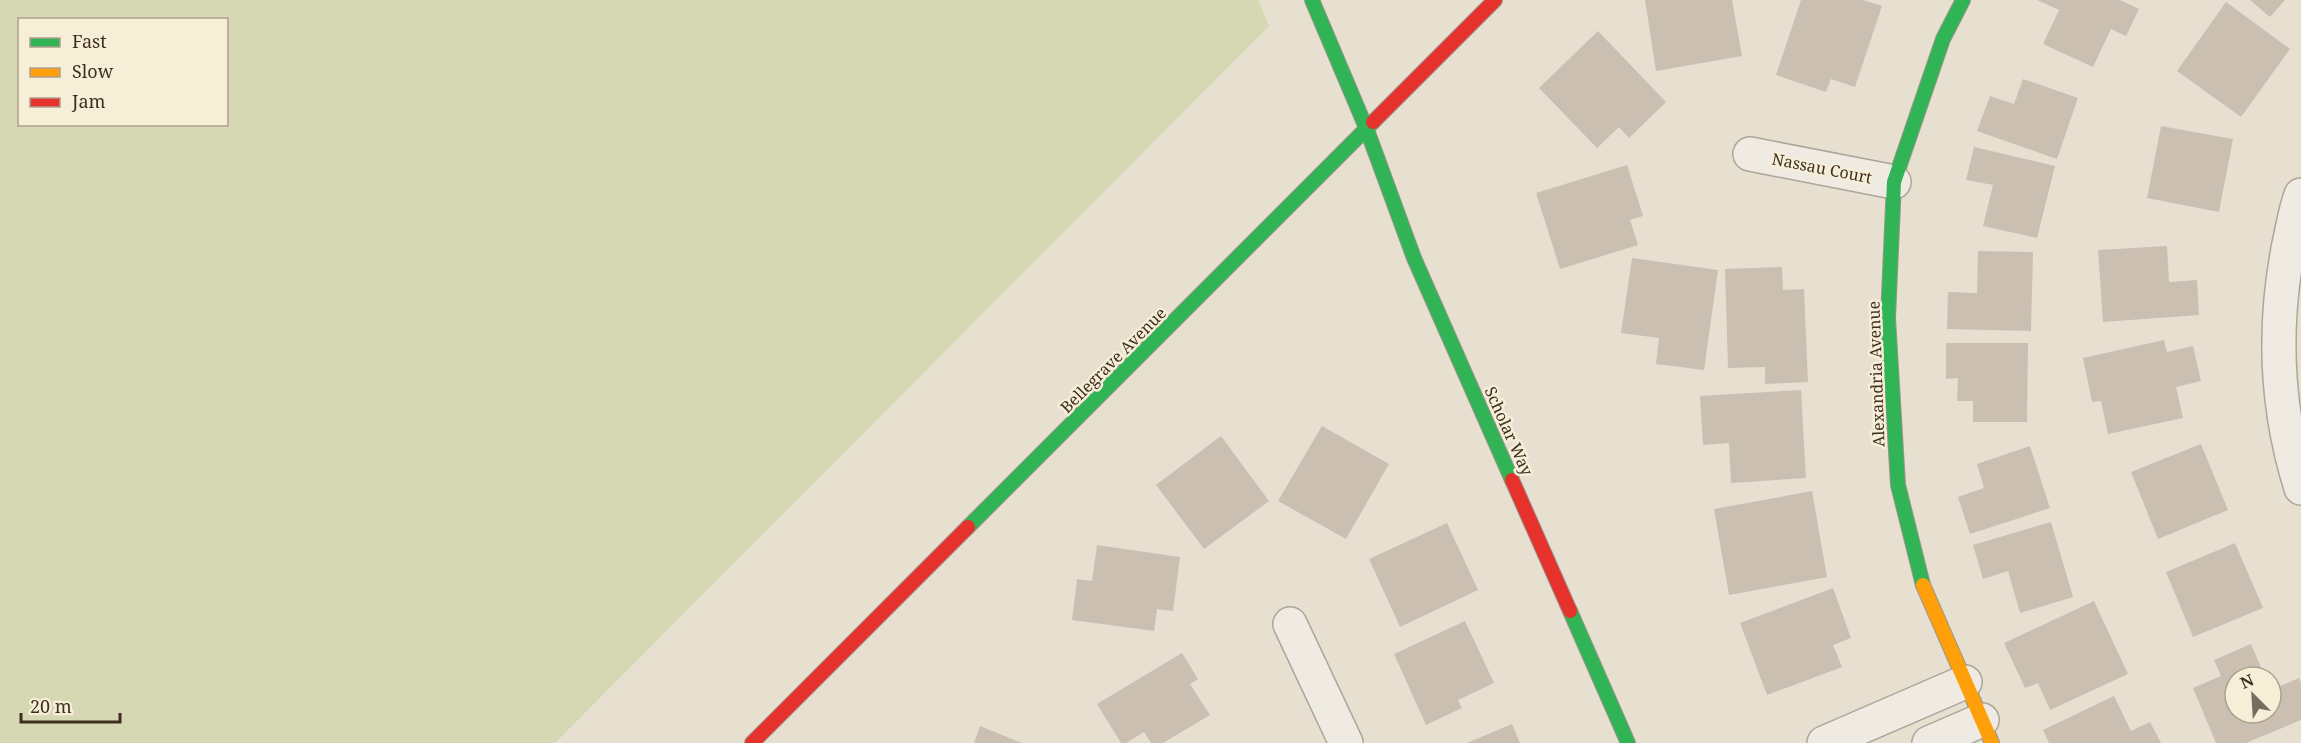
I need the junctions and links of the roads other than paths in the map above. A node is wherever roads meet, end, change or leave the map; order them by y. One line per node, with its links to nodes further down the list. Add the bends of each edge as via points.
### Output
1 (1312, 0): 4 (street, Scholar Way)
2 (1495, 0): 4 (street, Bellegrave Avenue)
3 (1963, 0): 6 (street, Alexandria Avenue, via 1943,39)
4 (1367, 130): 12 (street, Bellegrave Avenue); 14 (street, Scholar Way, via 1414,258)
5 (1750, 154): 6 (street, Nassau Court)
6 (1894, 182): 10 (street, Alexandria Avenue, via 1888,318 1898,485 1924,589)
7 (2301, 195): 8 (street, via 2285,265 2279,369 2283,410)
8 (2301, 488)
9 (1290, 624): 13 (street)
10 (1965, 682): 11 (street, Alexandria Avenue); 15 (street)
11 (1987, 731): 16 (street)
12 (753, 743)
13 (1346, 743)
14 (1628, 743)
15 (1824, 743)
16 (1929, 743)

